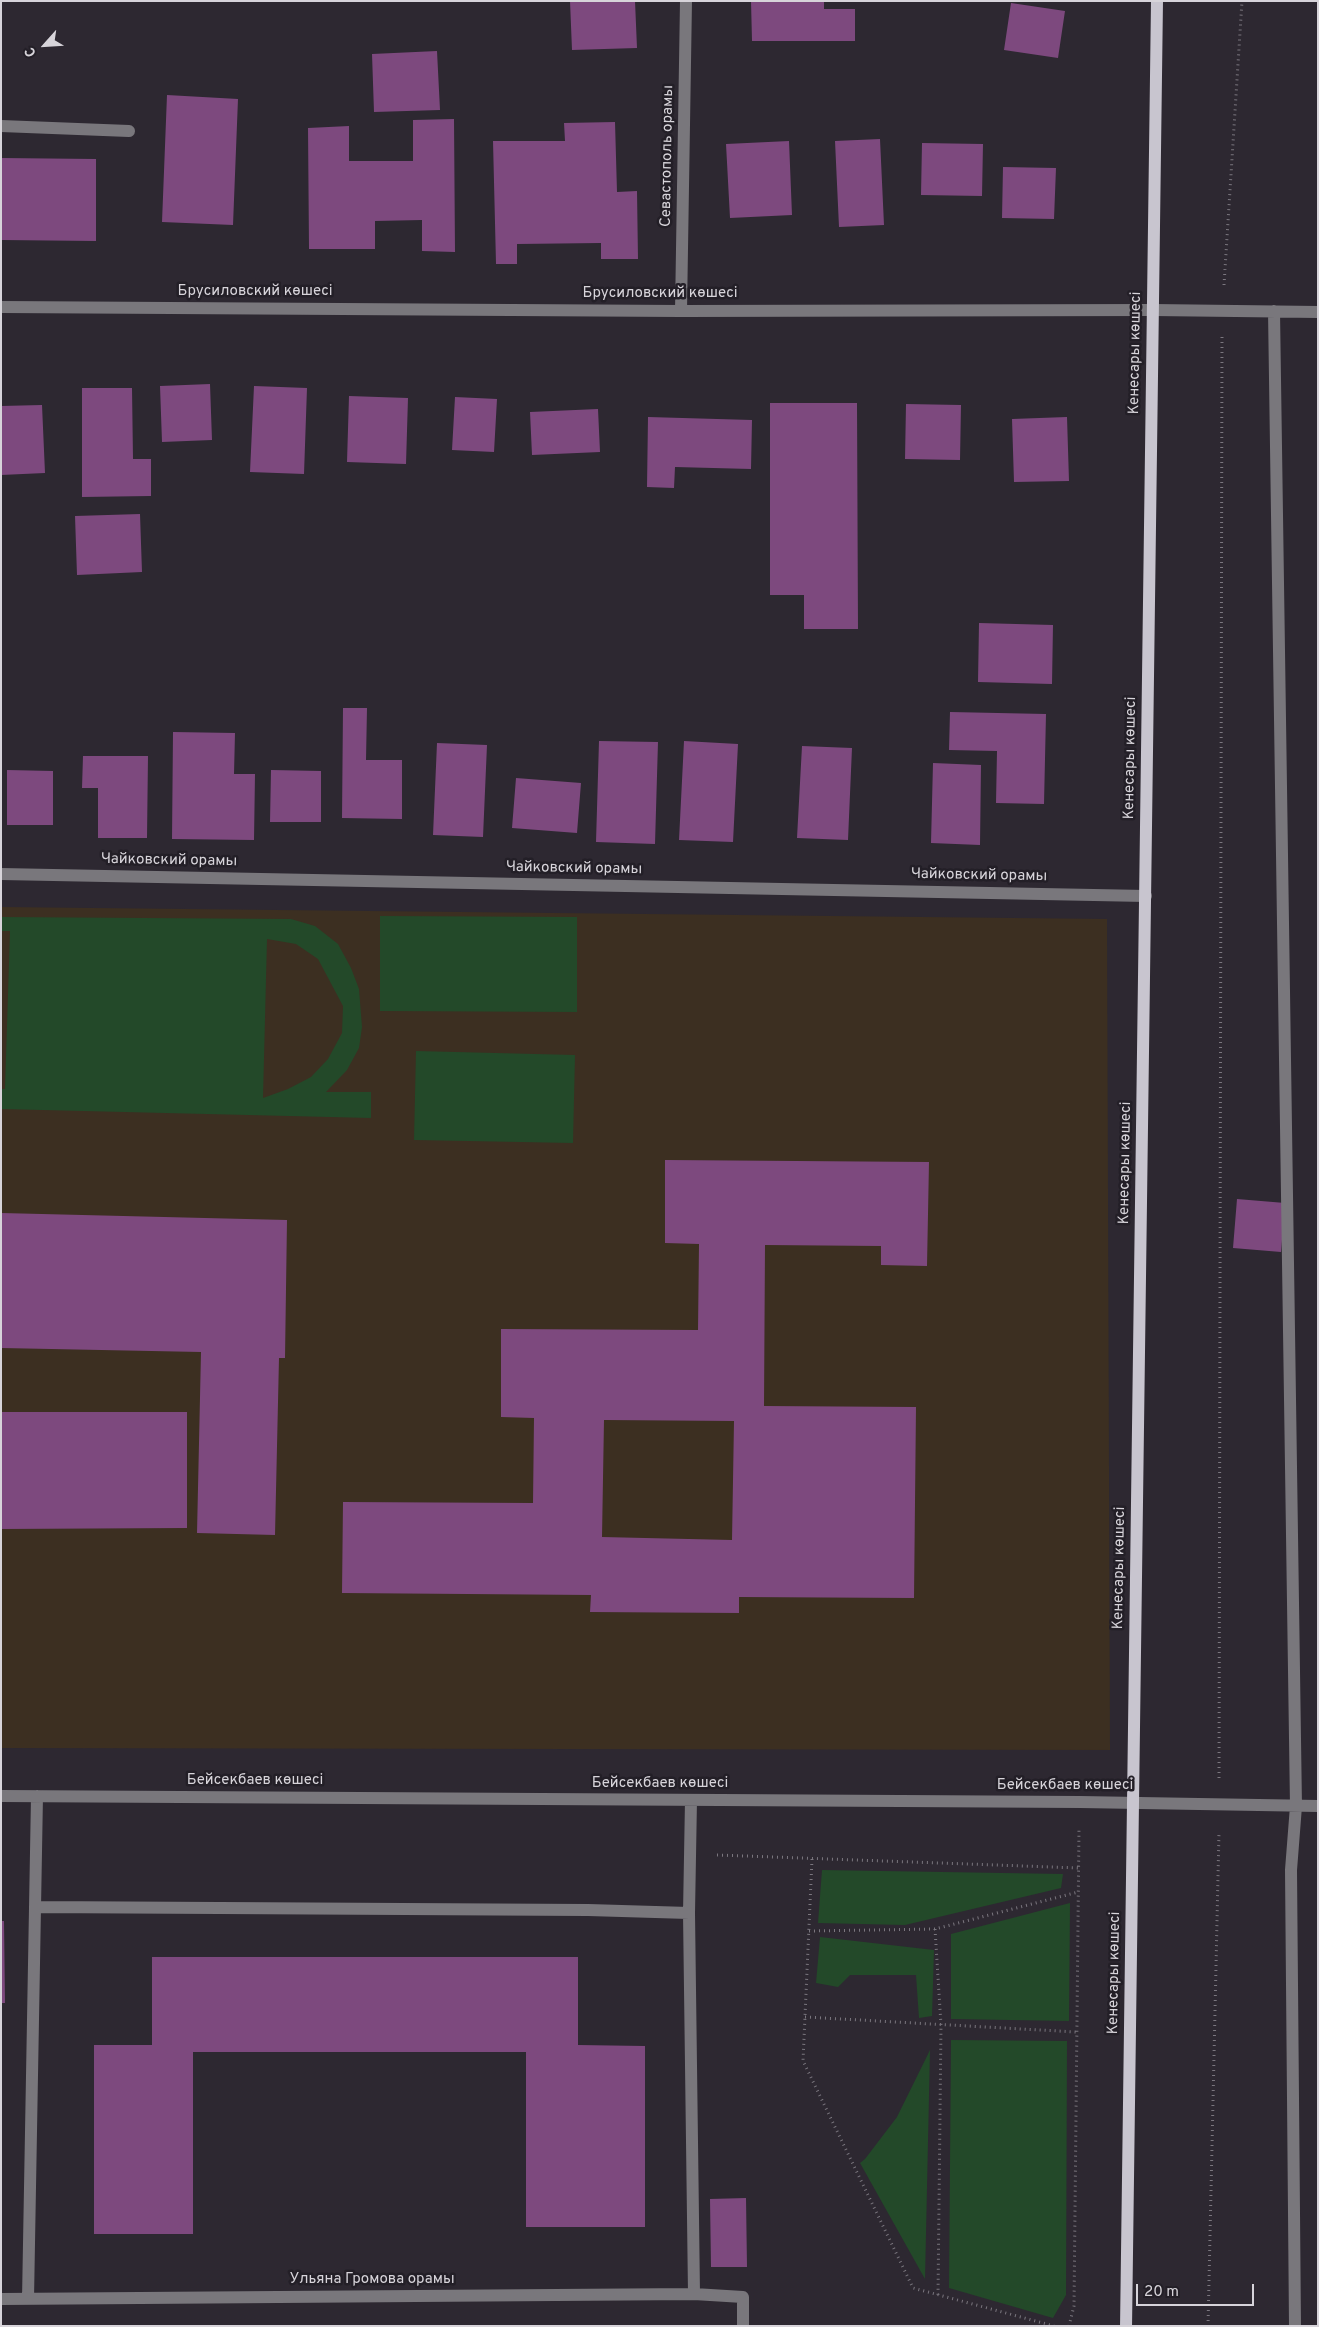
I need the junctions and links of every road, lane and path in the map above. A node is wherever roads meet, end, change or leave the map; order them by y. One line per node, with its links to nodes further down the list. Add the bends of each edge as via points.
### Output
1 (686, 1): 8 (street, Севастополь орамы)
2 (1157, 1): 7 (main road, Кенесары көшесі)
3 (1242, 1): 9 (path)
4 (1, 126): 5 (street)
5 (129, 131)
6 (1, 307): 8 (street, Брусиловский көшесі)
7 (1153, 310): 8 (street, Брусиловский көшесі); 9 (street, Брусиловский көшесі); 13 (main road, Кенесары көшесі)
8 (681, 311)
9 (1222, 311): 10 (street, Брусиловский көшесі); 19 (path)
10 (1274, 312): 11 (street, Брусиловский көшесі); 20 (street)
11 (1318, 312)
12 (1, 874): 13 (street, Чайковский орамы)
13 (1146, 896): 18 (main road, Кенесары көшесі)
14 (1, 1796): 15 (street, Бейсекбаев көшесі)
15 (37, 1796): 16 (street, Бейсекбаев көшесі); 26 (street)
16 (691, 1800): 17 (street, Бейсекбаев көшесі); 22 (street)
17 (1080, 1802): 18 (street, Бейсекбаев көшесі); 24 (path)
18 (1133, 1803): 19 (street, Бейсекбаев көшесі); 40 (main road, Кенесары көшесі)
19 (1219, 1805): 20 (street, Бейсекбаев көшесі); 41 (path)
20 (1296, 1806): 21 (street, Бейсекбаев көшесі); 42 (street, via 1291,1870)
21 (1318, 1806)
22 (691, 1854): 23 (path); 27 (street)
23 (812, 1859): 24 (path); 29 (path)
24 (1079, 1868): 25 (path)
25 (1078, 1892): 28 (path); 32 (path)
26 (35, 1908): 27 (street); 36 (street)
27 (690, 1913): 33 (street)
28 (935, 1929): 29 (path); 31 (path)
29 (809, 1931): 30 (path)
30 (805, 2017): 31 (path); 34 (path, via 802,2061 913,2288)
31 (941, 2024): 32 (path); 34 (path)
32 (1077, 2032): 39 (path, via 1074,2306)
33 (694, 2294): 36 (street, Ульяна Громова орамы); 37 (street, Ульяна Громова орамы, via 743,2297)
34 (938, 2295): 38 (path)
35 (1, 2299): 36 (street, Ульяна Громова орамы)
36 (28, 2299)
37 (743, 2326)
38 (1054, 2326)
39 (1069, 2326)
40 (1126, 2326)
41 (1208, 2326)
42 (1295, 2326)

